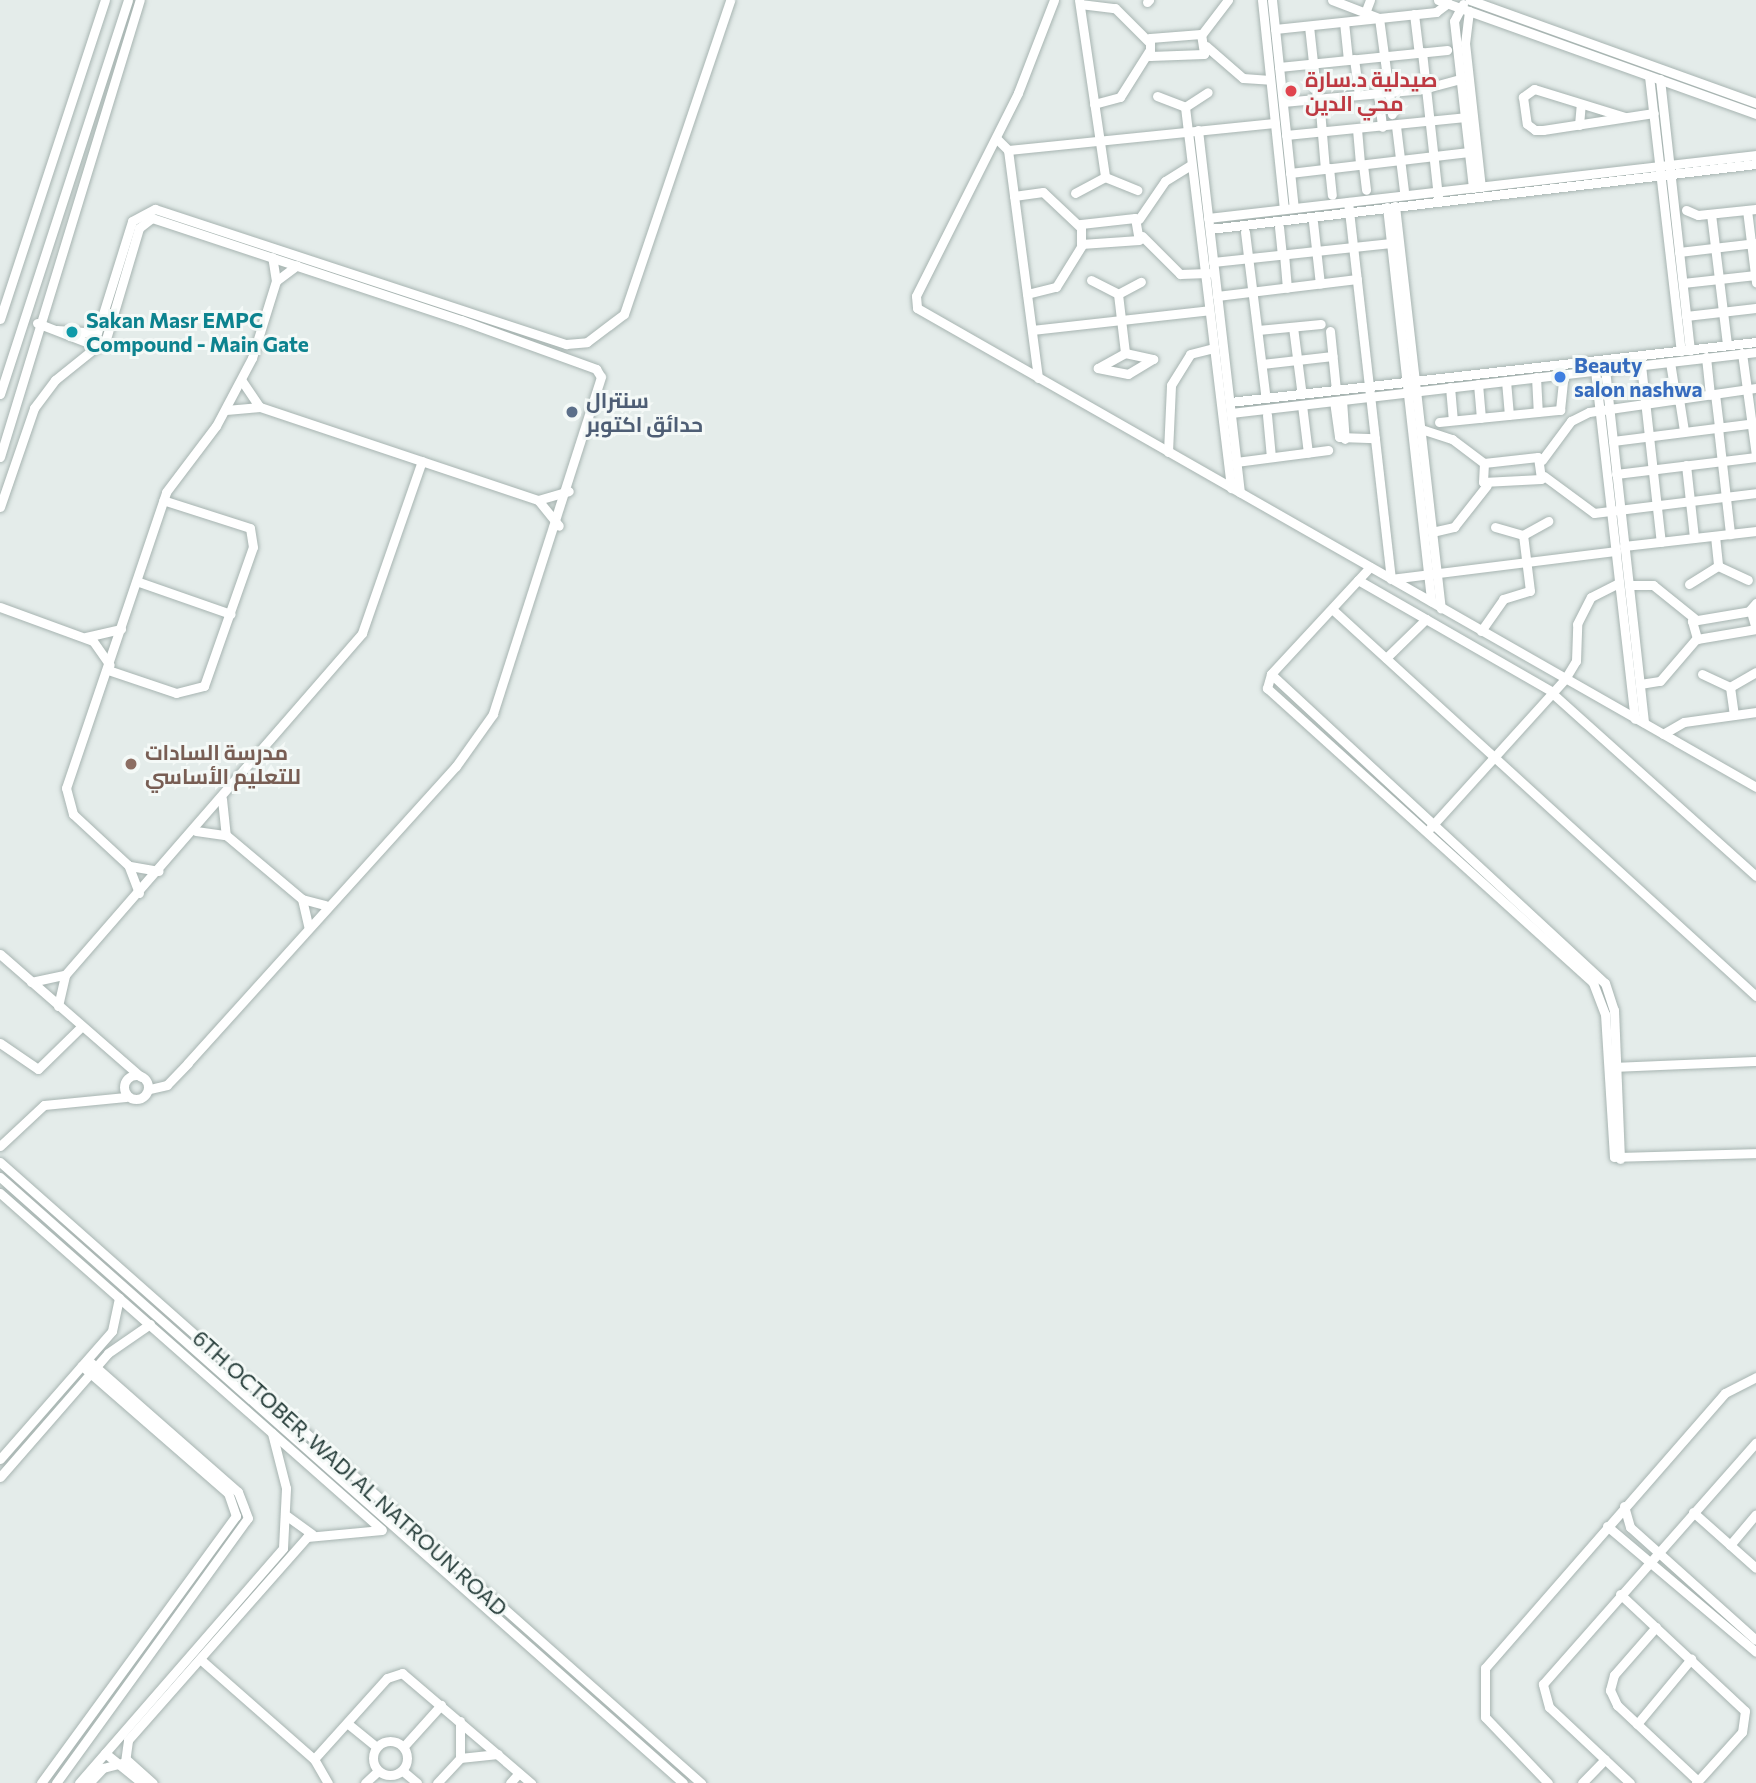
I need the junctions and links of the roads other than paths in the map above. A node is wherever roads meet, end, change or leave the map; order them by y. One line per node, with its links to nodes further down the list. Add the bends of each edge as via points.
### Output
1 (105, 0): 137 (street)
2 (128, 0): 178 (street)
3 (140, 0): 139 (street)
4 (730, 0): 142 (street, via 624,314 587,342 566,344 155,209 132,222 97,333)
5 (1054, 0): 67 (street)
6 (1228, 0): 22 (street)
7 (1262, 0): 16 (street)
8 (1272, 0): 16 (street)
9 (1332, 0): 15 (street)
10 (1370, 0): 15 (street)
11 (1079, 2): 23 (street, via 1115,8); 48 (street)
12 (1443, 2): 14 (street); 17 (street)
13 (1484, 2): 14 (street); 24 (street)
14 (1468, 6): 26 (street, via 1454,19); 28 (street)
15 (1365, 13): 18 (street)
16 (1269, 14): 21 (street); 35 (street)
17 (1414, 14): 18 (street); 29 (street)
18 (1379, 18): 19 (street); 30 (street)
19 (1344, 22): 20 (street); 31 (street)
20 (1309, 26): 21 (street); 32 (street)
21 (1275, 29): 33 (street)
22 (1202, 34): 23 (street); 25 (street)
23 (1148, 41): 27 (street)
24 (1584, 41): 28 (street); 44 (street)
25 (1206, 46): 27 (street, via 1202,55 1153,58); 35 (street, via 1243,78)
26 (1456, 49): 29 (street); 36 (street); 83 (street)
27 (1149, 51): 48 (street, via 1120,97)
28 (1580, 51): 34 (street)
29 (1420, 52): 30 (street); 38 (street)
30 (1384, 56): 31 (street); 40 (street)
31 (1351, 60): 32 (street); 42 (street)
32 (1313, 63): 33 (street); 45 (street)
33 (1279, 67): 46 (street)
34 (1649, 76): 37 (street); 52 (street)
35 (1270, 79): 57 (street)
36 (1460, 79): 38 (street); 55 (street)
37 (1660, 79): 51 (street); 79 (street)
38 (1426, 87): 40 (street); 58 (street)
39 (1208, 92): 50 (street)
40 (1389, 92): 41 (street); 53 (street)
41 (1378, 93): 42 (street); 61 (street)
42 (1359, 95): 45 (street)
43 (1157, 96): 50 (street)
44 (1741, 97): 47 (street); 51 (street)
45 (1318, 98): 46 (street); 65 (street)
46 (1283, 102): 66 (street)
47 (1756, 103)
48 (1094, 104): 68 (street)
49 (1581, 104): 56 (street); 59 (street); 59 (street, via 1534,89 1523,100 1535,130)
50 (1185, 107): 64 (street)
51 (1737, 107): 54 (street)
52 (1654, 113): 56 (street); 79 (street)
53 (1392, 114)
54 (1756, 114)
55 (1465, 117): 58 (street); 70 (street)
56 (1625, 117): 59 (street)
57 (1275, 123): 63 (street); 94 (street)
58 (1430, 123): 60 (street); 72 (street)
59 (1579, 125)
60 (1396, 126): 61 (street); 73 (street)
61 (1382, 127): 62 (street)
62 (1357, 129): 65 (street); 77 (street)
63 (1198, 130): 64 (street); 98 (street)
64 (1187, 131): 68 (street); 76 (street)
65 (1322, 132): 66 (street); 78 (street)
66 (1286, 135): 80 (street)
67 (996, 138): 69 (street); 166 (street, via 916,304)
68 (1100, 140): 69 (street); 81 (street)
69 (1008, 150): 88 (street)
70 (1469, 152): 72 (street); 83 (street)
71 (1756, 155): 74 (street)
72 (1434, 156): 73 (street); 90 (street)
73 (1400, 160): 77 (street); 86 (street)
74 (1735, 162): 75 (street); 79 (street)
75 (1756, 164)
76 (1191, 165): 99 (street, via 1169,177); 118 (street)
77 (1362, 165): 78 (street); 85 (street)
78 (1327, 169): 80 (street); 89 (street)
79 (1665, 170): 82 (street); 113 (street)
80 (1290, 173): 93 (street)
81 (1105, 177): 84 (street); 87 (street)
82 (1561, 182): 83 (street); 90 (street)
83 (1477, 187): 90 (street)
84 (1137, 190)
85 (1366, 190)
86 (1404, 191)
87 (1075, 193)
88 (1014, 195): 102 (street, via 1043,192); 130 (street)
89 (1332, 195)
90 (1438, 196): 91 (street); 92 (street)
91 (1391, 206): 92 (street); 106 (street); 171 (street)
92 (1349, 207): 93 (street); 101 (street); 109 (street)
93 (1294, 208): 94 (street)
94 (1283, 209): 101 (street)
95 (1686, 210): 97 (street)
96 (1752, 210): 97 (street); 107 (street)
97 (1711, 214): 110 (street)
98 (1208, 218): 101 (street); 104 (street)
99 (1139, 219): 102 (street); 105 (street)
100 (1313, 222): 111 (street)
101 (1242, 224): 104 (street); 115 (street)
102 (1079, 226): 108 (street)
103 (1279, 227): 112 (street)
104 (1210, 229): 116 (street)
105 (1142, 236): 108 (street); 118 (street, via 1180,274)
106 (1391, 243): 109 (street); 171 (street)
107 (1754, 243): 110 (street); 119 (street)
108 (1082, 245): 130 (street, via 1056,287)
109 (1353, 247): 111 (street); 120 (street)
110 (1715, 248): 113 (street); 121 (street)
111 (1317, 251): 112 (street); 127 (street)
112 (1283, 254): 115 (street); 128 (street)
113 (1676, 256): 126 (street); 151 (street)
114 (272, 257): 117 (street); 123 (street); 149 (street, via 156,219 145,221)
115 (1249, 258): 116 (street); 129 (street)
116 (1213, 262): 118 (street)
117 (297, 265): 123 (street); 223 (street, via 596,369 601,382)
118 (1210, 273): 132 (street); 134 (street)
119 (1756, 275): 121 (street); 125 (street)
120 (1357, 279): 127 (street); 176 (street)
121 (1719, 279): 126 (street); 135 (street)
122 (1090, 280): 131 (street)
123 (276, 281): 168 (street)
124 (1141, 282): 131 (street)
125 (1756, 282)
126 (1682, 283): 136 (street)
127 (1320, 284): 128 (street)
128 (1287, 288): 129 (street)
129 (1253, 292): 132 (street); 144 (street)
130 (1027, 294): 143 (street)
131 (1118, 294): 138 (street)
132 (1217, 296): 167 (street)
133 (1756, 307): 135 (street)
134 (1209, 310): 138 (street); 150 (street)
135 (1723, 311): 136 (street); 148 (street)
136 (1686, 316): 151 (street)
137 (0, 319)
138 (1122, 320): 143 (street); 153 (street)
139 (37, 323): 142 (street); 182 (street)
140 (1321, 324): 141 (street)
141 (1293, 327): 144 (street); 158 (street)
142 (57, 330): 146 (street)
143 (1032, 330): 166 (street)
144 (1258, 330): 161 (street)
145 (1330, 331): 156 (street)
146 (77, 340): 149 (street); 155 (street)
147 (1756, 342): 148 (street)
148 (1727, 345): 151 (street)
149 (99, 347): 155 (street)
150 (1214, 348): 167 (street); 206 (street, via 1190,354 1171,385)
151 (1685, 350): 160 (street)
152 (1756, 352): 154 (street)
153 (1125, 353): 153 (street, via 1105,360 1098,368 1128,374 1153,359)
154 (1742, 353): 157 (street); 174 (street)
155 (88, 355): 232 (street, via 55,380 34,408)
156 (1333, 356): 158 (street); 175 (street)
157 (1706, 358): 159 (street); 179 (street)
158 (1297, 360): 161 (street); 173 (street)
159 (1670, 362): 160 (street); 181 (street)
160 (1634, 363): 162 (street); 163 (street); 185 (street)
161 (1262, 364): 177 (street)
162 (1600, 370): 164 (street); 188 (street)
163 (1520, 374): 165 (street); 169 (street); 171 (street)
164 (1564, 374): 165 (street); 189 (street, via 1564,406)
165 (1536, 377): 189 (street)
166 (1038, 378): 206 (street)
167 (1222, 378): 183 (street); 222 (street)
168 (242, 381): 186 (street); 187 (street)
169 (1506, 381): 170 (street); 192 (street)
170 (1478, 384): 172 (street); 194 (street)
171 (1411, 387): 172 (street); 176 (street); 200 (street); 224 (street)
172 (1450, 387): 195 (street)
173 (1301, 389)
174 (1751, 389): 179 (street); 198 (street)
175 (1336, 390): 176 (street); 183 (street)
176 (1370, 392): 180 (street); 203 (street)
177 (1265, 393)
178 (0, 395): 182 (street)
179 (1713, 395): 181 (street); 199 (street)
180 (1338, 400): 184 (street); 203 (street, via 1336,432 1345,439)
181 (1678, 400): 185 (street); 201 (street)
182 (16, 401): 193 (street)
183 (1230, 402): 190 (street)
184 (1302, 405): 190 (street); 207 (street)
185 (1643, 405): 188 (street); 202 (street)
186 (260, 407): 187 (street); 212 (street)
187 (226, 410): 228 (street)
188 (1604, 410): 204 (street); 211 (street, via 1571,421); 221 (street)
189 (1538, 412): 192 (street)
190 (1231, 413): 214 (street)
191 (1267, 415): 210 (street)
192 (1508, 415): 194 (street)
193 (12, 418): 196 (street); 209 (street)
194 (1481, 418): 195 (street)
195 (1453, 420): 197 (street)
196 (0, 421)
197 (1438, 422)
198 (1754, 423): 199 (street); 208 (street)
199 (1718, 428): 201 (street); 213 (street)
200 (1420, 429): 215 (street, via 1452,439); 224 (street)
201 (1684, 432): 202 (street)
202 (1647, 436): 204 (street); 217 (street)
203 (1375, 438): 249 (street)
204 (1613, 440): 218 (street)
205 (1328, 450): 207 (street)
206 (1168, 452): 222 (street)
207 (1308, 453): 210 (street)
208 (1756, 456): 213 (street)
209 (0, 457)
210 (1272, 457): 214 (street)
211 (1542, 460): 215 (street); 219 (street)
212 (422, 461): 229 (street); 285 (street, via 362,633)
213 (1721, 461): 216 (street); 227 (street)
214 (1236, 462): 225 (street)
215 (1484, 463): 220 (street)
216 (1686, 465): 217 (street); 230 (street)
217 (1652, 469): 218 (street); 231 (street)
218 (1616, 474): 221 (street)
219 (1544, 476): 220 (street); 233 (street, via 1583,510)
220 (1487, 485): 238 (street, via 1454,527)
221 (1613, 486): 233 (street)
222 (1231, 488): 225 (street)
223 (569, 491): 229 (street); 235 (street)
224 (1423, 491): 238 (street); 248 (street)
225 (1240, 493): 247 (street)
226 (1756, 493): 227 (street)
227 (1726, 497): 230 (street); 240 (street)
228 (163, 499): 252 (street); 261 (street, via 254,534)
229 (538, 500): 235 (street)
230 (1690, 501): 231 (street); 242 (street)
231 (1656, 505): 233 (street); 243 (street)
232 (0, 507)
233 (1616, 510): 244 (street)
234 (1548, 521): 239 (street)
235 (559, 526): 295 (street, via 493,714 456,766)
236 (1495, 527): 239 (street)
237 (1756, 531): 240 (street)
238 (1432, 532): 248 (street)
239 (1523, 534): 245 (street)
240 (1730, 534): 241 (street)
241 (1715, 536): 242 (street); 246 (street)
242 (1694, 538): 243 (street)
243 (1661, 542): 244 (street)
244 (1620, 548): 245 (street); 253 (street)
245 (1527, 562): 248 (street); 266 (street, via 1530,591 1503,599)
246 (1718, 566): 251 (street); 254 (street)
247 (1370, 567): 249 (street); 250 (street)
248 (1433, 574): 249 (street); 255 (street); 258 (street)
249 (1391, 579): 255 (street)
250 (1358, 580): 259 (street); 263 (street)
251 (1748, 580)
252 (138, 582): 261 (street); 264 (street)
253 (1624, 584): 262 (street, via 1653,585); 271 (street); 275 (street, via 1591,597 1577,624 1576,661)
254 (1689, 584)
255 (1431, 602): 258 (street)
256 (1756, 603): 260 (street)
257 (0, 607): 267 (street)
258 (1441, 608): 266 (street)
259 (1332, 609): 269 (street); 273 (street)
260 (1749, 611): 262 (street); 265 (street)
261 (231, 614): 270 (street, via 209,677 196,691 176,692)
262 (1694, 618): 268 (street)
263 (1426, 619): 269 (street); 278 (street)
264 (121, 629): 267 (street); 270 (street)
265 (1756, 630): 268 (street)
266 (1481, 631): 275 (street)
267 (85, 637): 270 (street, via 101,648)
268 (1696, 639): 276 (street, via 1660,681)
269 (1386, 658): 283 (street)
270 (109, 667): 290 (street, via 66,799 76,819)
271 (1634, 669): 276 (street); 281 (street)
272 (1756, 672): 277 (street)
273 (1271, 674): 286 (street); 288 (street, via 1267,688)
274 (1702, 674): 277 (street)
275 (1565, 678): 278 (street); 281 (street)
276 (1640, 684): 281 (street)
277 (1730, 687): 280 (street)
278 (1553, 692): 283 (street); 292 (street)
279 (1756, 712): 280 (street)
280 (1734, 715): 282 (street, via 1684,722)
281 (1640, 721): 282 (street)
282 (1663, 734): 284 (street)
283 (1494, 757): 286 (street); 300 (street)
284 (1756, 787)
285 (222, 798): 287 (street); 289 (street)
286 (1433, 824): 288 (street); 306 (street, via 1605,983 1614,1010)
287 (196, 831): 289 (street); 291 (street)
288 (1426, 832): 306 (street, via 1593,983 1605,1014)
289 (226, 835): 294 (street)
290 (128, 865): 291 (street); 293 (street)
291 (159, 871): 293 (street)
292 (1756, 876)
293 (139, 893): 298 (street)
294 (302, 899): 295 (street); 296 (street)
295 (325, 905): 296 (street)
296 (308, 926): 309 (street, via 171,1082)
297 (0, 954): 299 (street)
298 (65, 975): 299 (street); 301 (street)
299 (31, 982): 301 (street)
300 (1756, 996)
301 (58, 1006): 302 (street)
302 (82, 1027): 303 (street, via 38,1069); 304 (street)
303 (0, 1043)
304 (120, 1058): 307 (street); 308 (street)
305 (1756, 1061): 306 (street)
306 (1612, 1067): 312 (street, via 1610,1152 1620,1159)
307 (141, 1077): 308 (street); 309 (street)
308 (124, 1082): 310 (street)
309 (150, 1089): 310 (street)
310 (126, 1097): 311 (street, via 60,1100 34,1111)
311 (0, 1146)
312 (1756, 1153)
313 (0, 1162): 316 (street, 6TH OCTOBER, WADI AL NATROUN ROAD)
314 (0, 1177): 317 (street, 6TH OCTOBER, WADI AL NATROUN ROAD)
315 (0, 1193): 318 (street)
316 (98, 1248): 317 (street); 380 (street, 6TH OCTOBER, WADI AL NATROUN ROAD)
317 (91, 1257): 318 (street); 379 (street, 6TH OCTOBER, WADI AL NATROUN ROAD)
318 (83, 1266): 319 (street)
319 (119, 1298): 320 (street); 321 (street, via 116,1325)
320 (150, 1324): 322 (street); 326 (street)
321 (99, 1346): 322 (street); 323 (street)
322 (108, 1353): 324 (street)
323 (85, 1363): 324 (street); 328 (street)
324 (94, 1370): 329 (street); 354 (street, via 228,1493 236,1516); 357 (street, via 238,1492 247,1518)
325 (1756, 1377): 330 (street, via 1725,1393)
326 (271, 1431): 333 (street); 335 (street, via 382,1530)
327 (1756, 1442): 331 (street)
328 (2, 1455)
329 (0, 1477)
330 (1624, 1506): 334 (street); 337 (street, via 1630,1527)
331 (1693, 1512): 336 (street); 337 (street)
332 (1756, 1514): 336 (street)
333 (287, 1516): 335 (street); 338 (street)
334 (1607, 1526): 337 (street); 381 (street, via 1493,1653 1481,1684 1493,1732)
335 (312, 1534): 338 (street)
336 (1730, 1545): 339 (street)
337 (1654, 1556): 340 (street); 343 (street); 344 (street)
338 (281, 1559): 341 (street)
339 (1756, 1568)
340 (1620, 1594): 342 (street); 360 (street, via 1548,1677 1541,1693)
341 (240, 1607): 346 (street); 347 (street)
342 (1656, 1627): 345 (street); 351 (street, via 1611,1682 1612,1698)
343 (1756, 1640)
344 (1756, 1652)
345 (1691, 1659): 351 (street); 366 (street, via 1741,1705 1747,1718)
346 (200, 1660): 347 (street); 359 (street)
347 (156, 1702): 355 (street); 361 (street, via 128,1740)
348 (441, 1705): 349 (street); 350 (street, via 396,1673); 352 (street)
349 (460, 1721): 356 (street); 358 (street)
350 (347, 1723): 353 (street); 359 (street)
351 (1637, 1724): 366 (street)
352 (405, 1745): 353 (street); 363 (street)
353 (374, 1746): 362 (street)
354 (65, 1751): 357 (street); 367 (street)
355 (105, 1753): 361 (street); 369 (street)
356 (498, 1754): 358 (street); 365 (street)
357 (74, 1758): 368 (street)
358 (460, 1758): 376 (street)
359 (314, 1759): 373 (street)
360 (1605, 1759): 382 (street); 383 (street)
361 (123, 1762): 364 (street); 370 (street, via 103,1768)
362 (377, 1772): 363 (street); 374 (street)
363 (404, 1772): 375 (street)
364 (136, 1773): 371 (street); 372 (street)
365 (519, 1773): 377 (street); 378 (street)
366 (1697, 1782)
367 (41, 1783)
368 (56, 1783)
369 (80, 1783)
370 (89, 1783)
371 (142, 1783)
372 (153, 1783)
373 (328, 1783)
374 (365, 1783)
375 (417, 1783)
376 (437, 1783)
377 (510, 1783)
378 (531, 1783)
379 (683, 1783)
380 (701, 1783)
381 (1548, 1783)
382 (1582, 1783)
383 (1630, 1783)

